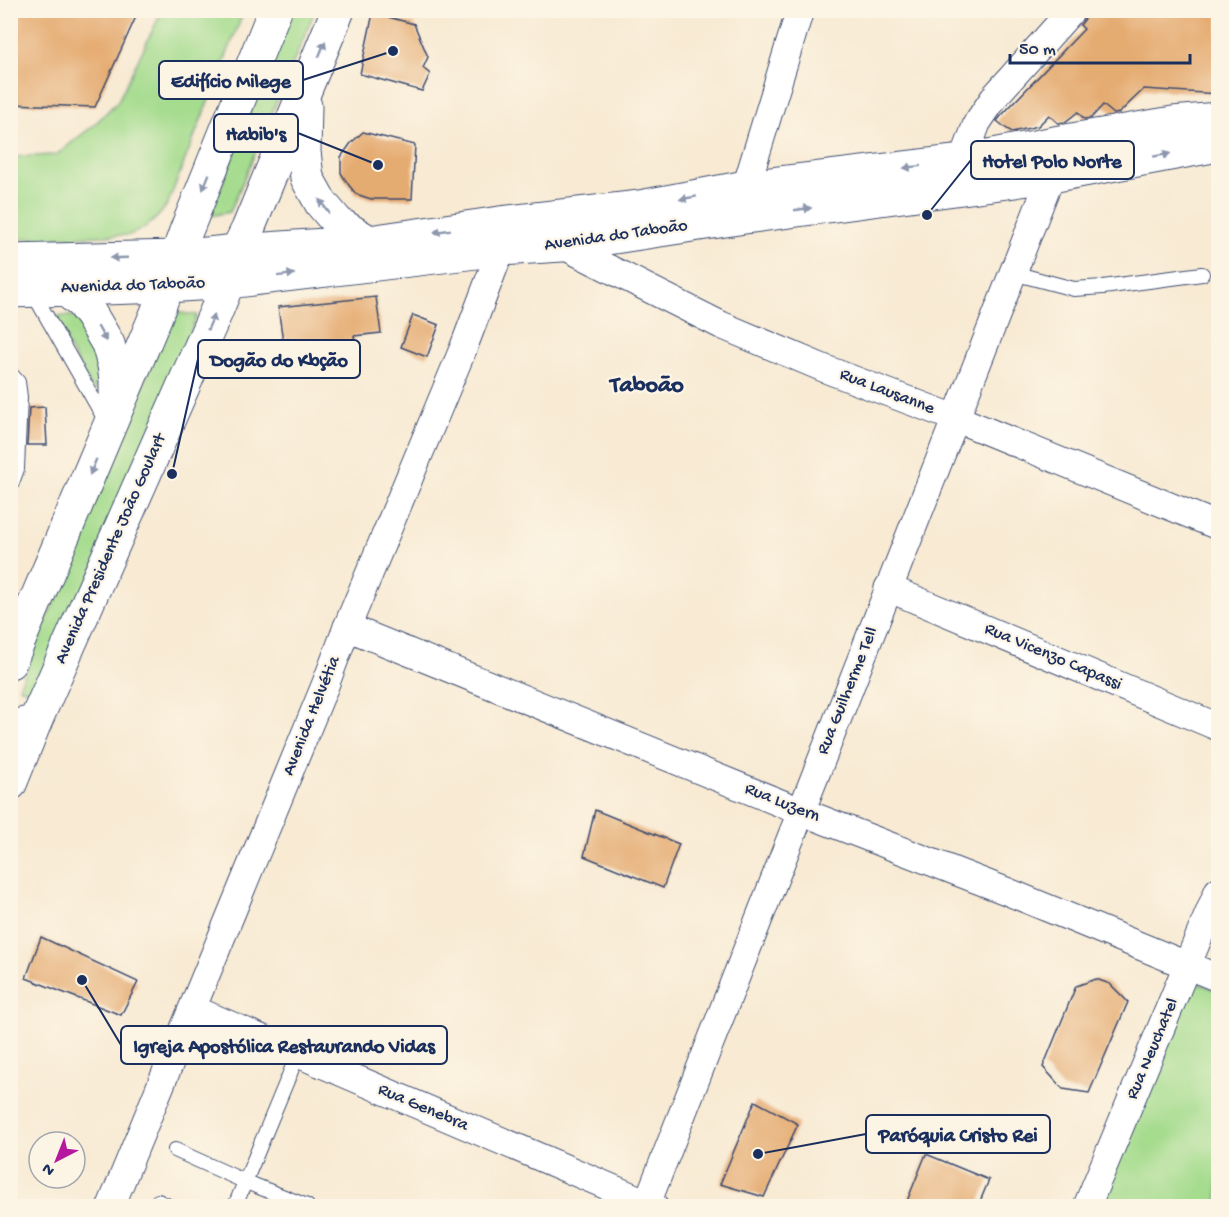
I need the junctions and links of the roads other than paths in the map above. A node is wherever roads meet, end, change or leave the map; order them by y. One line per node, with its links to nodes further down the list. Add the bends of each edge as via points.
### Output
1 (275, 10): 16 (main road, one-way to 16)
2 (338, 10): 5 (main road, Avenida Presidente João Goulart, one-way to 2)
3 (800, 10): 10 (street)
4 (1072, 10): 8 (street, via 996,95 977,123)
5 (306, 87): 12 (main road, one-way to 5, via 338,223 307,178); 14 (main road, Avenida Presidente João Goulart)
6 (1218, 119): 8 (main road, Avenida do Taboão, via 1162,125)
7 (1218, 145): 9 (main road, Avenida do Taboão, one-way to 7)
8 (963, 161): 10 (main road, Avenida do Taboão, one-way to 10)
9 (1051, 176): 13 (main road, Avenida do Taboão, one-way to 9); 17 (street, Rua Guilherme Tell)
10 (746, 187): 11 (main road, Avenida do Taboão, one-way to 11)
11 (500, 236): 12 (main road, Avenida do Taboão, one-way to 12); 13 (main road, Avenida do Taboão); 19 (main road, Avenida do Taboão, one-way to 11); 28 (street, Avenida Helvétia, via 463,349)
12 (369, 242): 14 (main road, Avenida do Taboão)
13 (562, 245): 23 (street, Rua Lausanne, via 721,325)
14 (237, 251): 16 (main road, Avenida do Taboão); 19 (main road, Avenida Presidente João Goulart)
15 (10, 261): 16 (main road, Avenida do Taboão, one-way to 15)
16 (172, 272): 19 (main road, Avenida do Taboão); 21 (main road, Avenida do Taboão); 24 (main road)
17 (1012, 273): 18 (lane, via 1074,289); 23 (street, Rua Guilherme Tell)
18 (1202, 274)
19 (228, 282): 30 (main road, Avenida Presidente João Goulart, one-way to 19)
20 (21, 290): 21 (main road, Avenida do Taboão); 24 (lane)
21 (66, 290): 24 (main road, one-way to 24, via 81,302 108,344 116,381)
22 (10, 373): 25 (lane, via 18,382 20,397 17,469)
23 (955, 418): 26 (street, Rua Lausanne); 27 (street, Rua Guilherme Tell)
24 (112, 421): 29 (main road, one-way to 29)
25 (10, 488)
26 (1218, 526)
27 (888, 588): 31 (street, Rua Vicenzo Capassi); 33 (street, Rua Guilherme Tell)
28 (347, 627): 33 (street, Rua Luzern); 37 (street, Avenida Helvétia)
29 (10, 662)
30 (23, 724): 32 (main road, Avenida Presidente João Goulart)
31 (1218, 727)
32 (10, 784)
33 (800, 811): 35 (street, Rua Luzern); 44 (street, Rua Guilherme Tell)
34 (1218, 891): 35 (street, Rua Neuchatel)
35 (1188, 965): 36 (street, Rua Luzern); 45 (street, Rua Neuchatel)
36 (1218, 978)
37 (193, 1009): 38 (street, Rua Genebra); 41 (street, Avenida Helvétia)
38 (298, 1054): 40 (lane); 44 (street, Rua Genebra)
39 (175, 1150): 40 (lane)
40 (246, 1182): 42 (lane); 43 (lane)
41 (111, 1206)
42 (235, 1206)
43 (307, 1206)
44 (649, 1206)
45 (1087, 1206)

